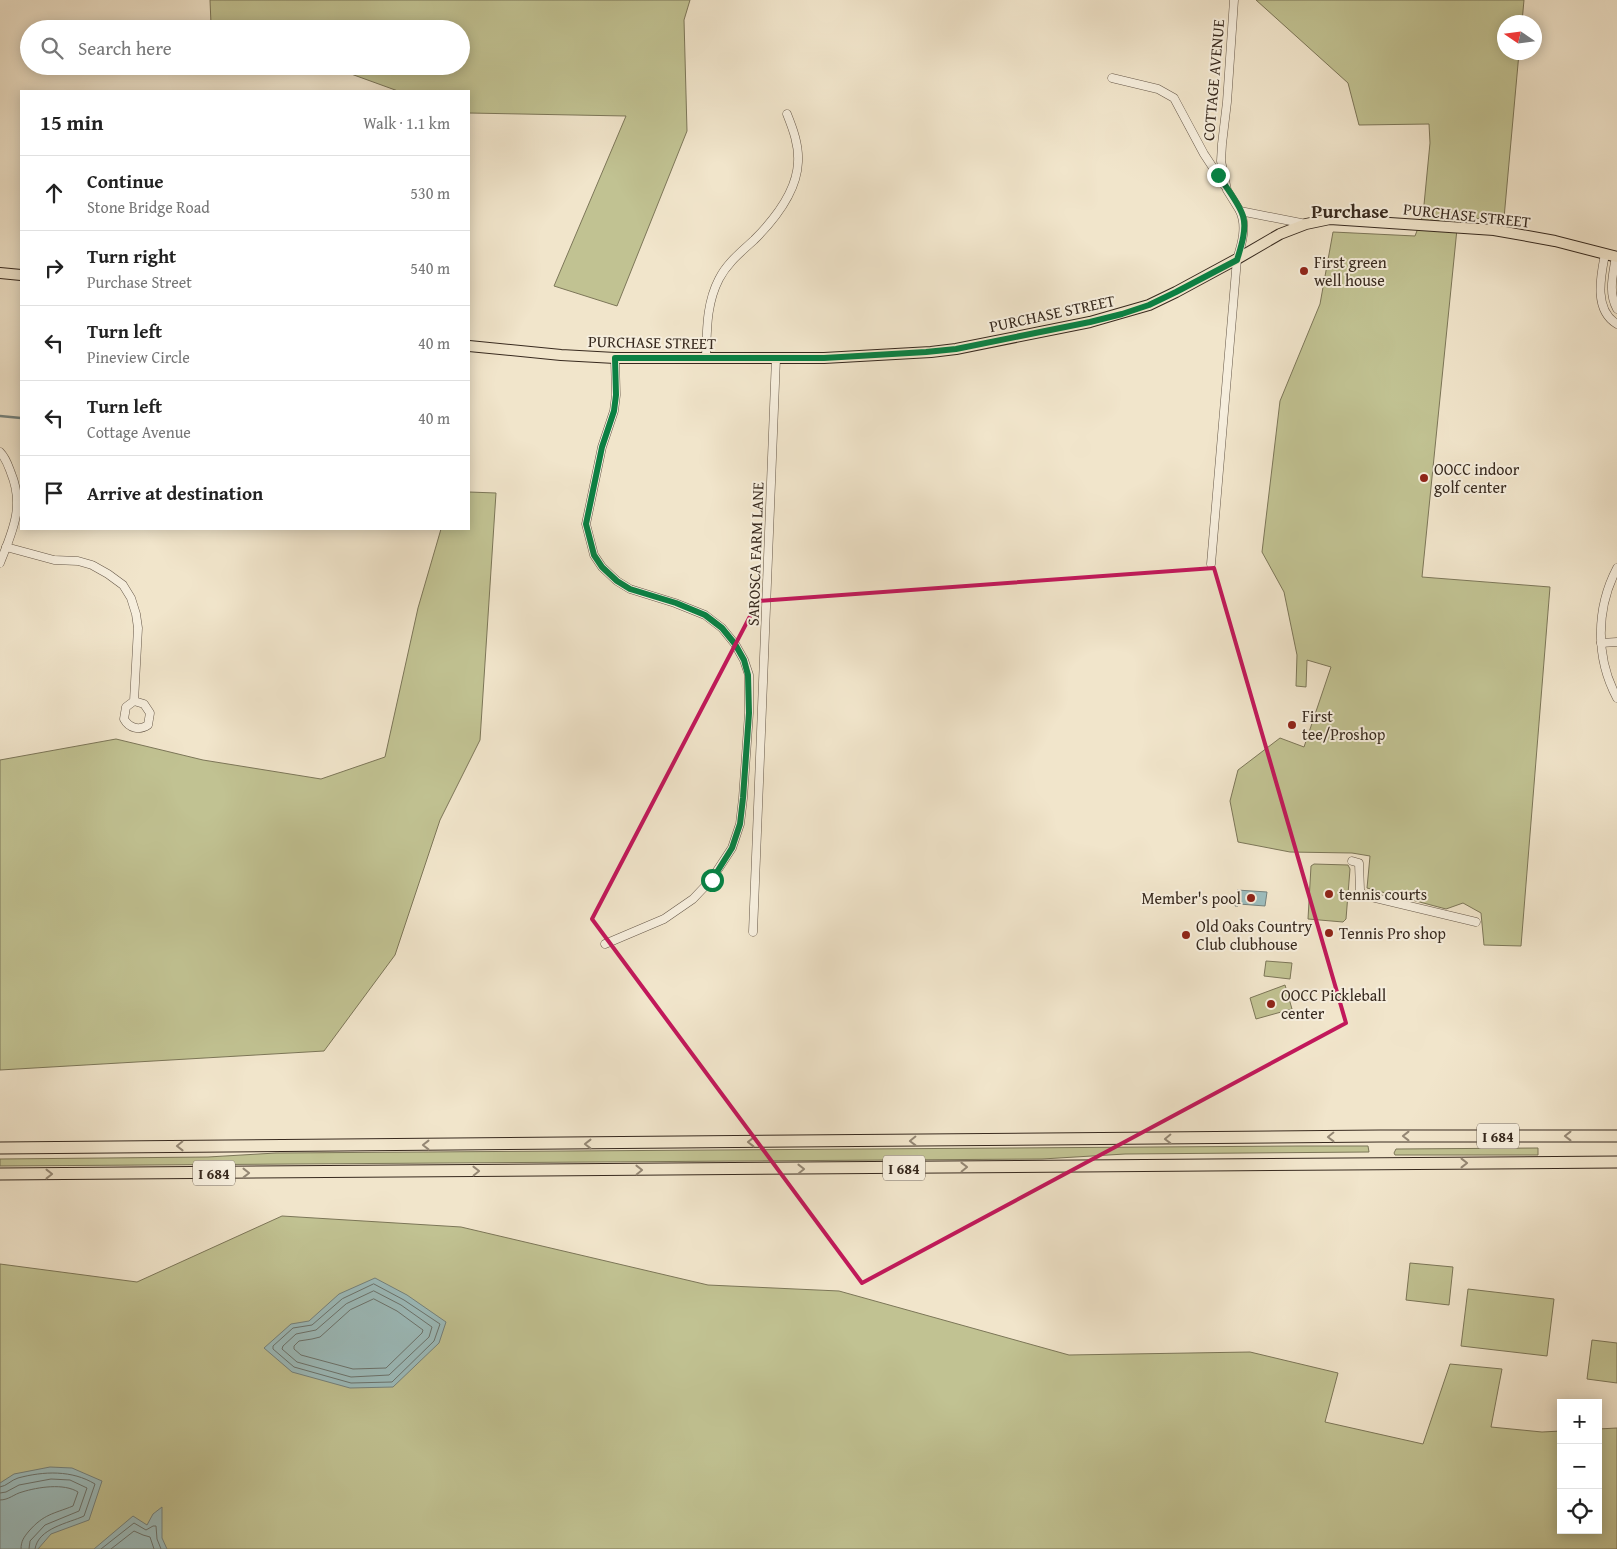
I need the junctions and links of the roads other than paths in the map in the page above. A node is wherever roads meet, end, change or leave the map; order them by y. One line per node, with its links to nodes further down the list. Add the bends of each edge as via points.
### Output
1 (1234, 0): 4 (street, COTTAGE AVENUE, via 1221,161)
2 (1112, 78): 4 (street, via 1158,89 1174,98)
3 (787, 114): 17 (street, via 797,144 794,180 772,222 730,263 712,294)
4 (1227, 190): 5 (street, COTTAGE AVENUE)
5 (1240, 211): 6 (street); 9 (street, via 1244,228)
6 (1306, 224): 7 (main road, PURCHASE STREET, via 1330,219 1494,230); 9 (main road, PURCHASE STREET, via 1280,234)
7 (1605, 254): 8 (main road, PURCHASE STREET); 13 (street, via 1600,286)
8 (1616, 257): 12 (street)
9 (1237, 260): 19 (main road, PURCHASE STREET, via 1149,305 1090,322 940,351); 23 (street)
10 (0, 273): 11 (main road)
11 (20, 275)
12 (1612, 299): 13 (street); 14 (street)
13 (1603, 303): 15 (street)
14 (1617, 309)
15 (1617, 324)
16 (470, 346): 18 (main road, PURCHASE STREET)
17 (706, 357): 18 (main road, PURCHASE STREET); 19 (main road, PURCHASE STREET)
18 (615, 358): 32 (street, via 614,411 602,447 586,524 594,555 602,567 630,589 705,615 722,628 744,660 748,675 749,713 740,824 732,848 712,880 693,899 664,919)
19 (776, 358): 31 (street, SAROSCA FARM LANE)
20 (0, 452): 21 (street, via 16,485 18,509)
21 (6, 547): 22 (street); 28 (street, via 54,560 92,565 123,586 132,598 138,628)
22 (0, 563)
23 (1211, 564)
24 (1617, 568): 25 (street, via 1602,612)
25 (1601, 642): 26 (street); 27 (street)
26 (1617, 642)
27 (1617, 698)
28 (134, 701)
29 (1352, 861): 30 (street, via 1359,863 1363,895)
30 (1476, 922)
31 (753, 932)
32 (605, 944)
33 (1617, 1136): 34 (highway, I 684, one-way to 34)
34 (0, 1148)
35 (1617, 1162): 36 (highway, I 684, one-way to 35)
36 (0, 1174)

